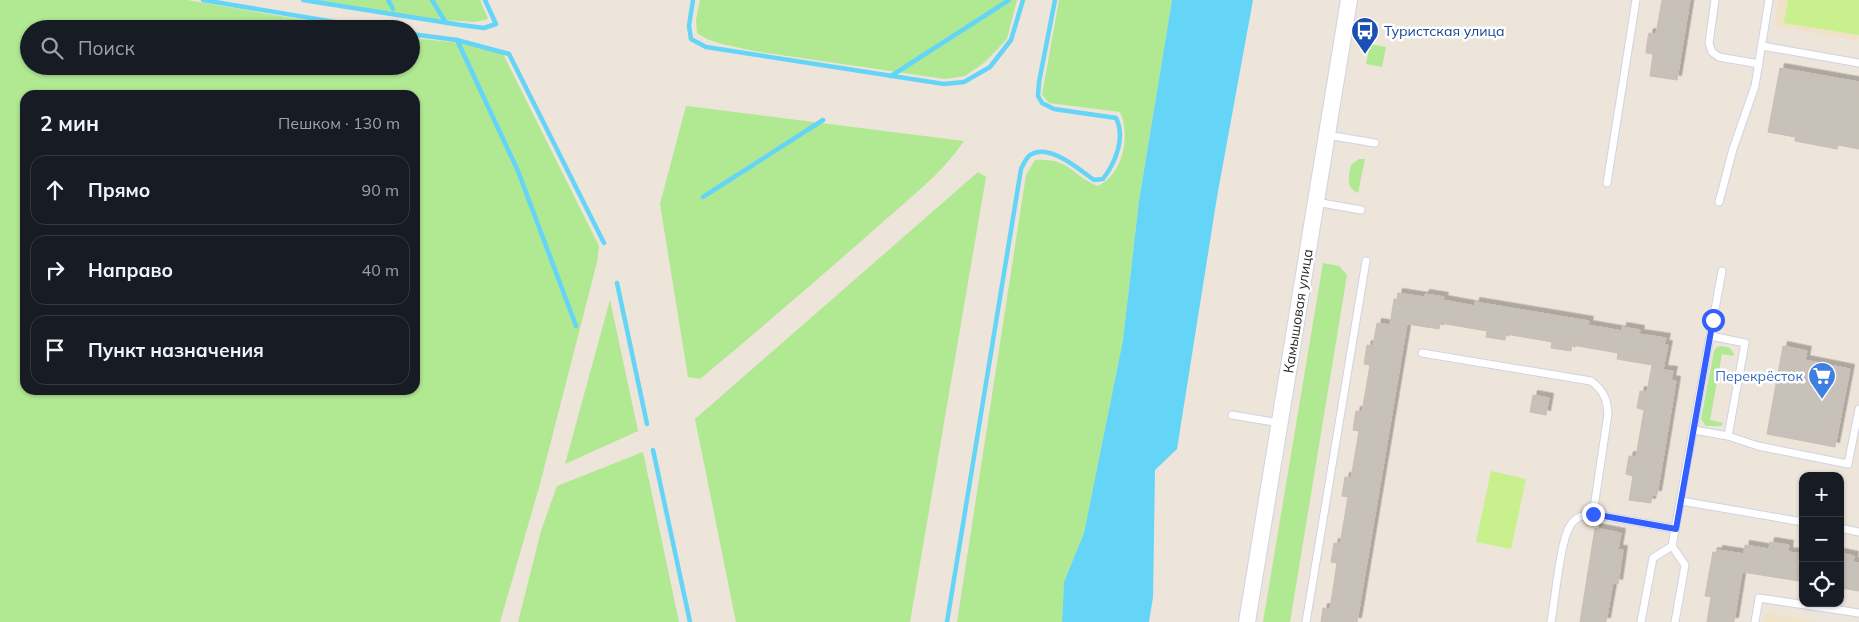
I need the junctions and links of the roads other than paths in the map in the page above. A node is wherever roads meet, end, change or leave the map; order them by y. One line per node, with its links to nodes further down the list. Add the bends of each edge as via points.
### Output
1 (1349, 0): 8 (street, Камышовая улица)
2 (1636, 0): 10 (lane)
3 (1715, 0): 7 (lane, via 1709,43 1712,52 1720,57)
4 (1769, 0): 5 (lane)
5 (1762, 46): 6 (lane); 7 (lane)
6 (1859, 63)
7 (1758, 64): 12 (lane, via 1755,86)
8 (1327, 135): 9 (lane); 11 (street, Камышовая улица)
9 (1375, 143)
10 (1607, 183)
11 (1316, 202): 13 (lane); 20 (street, Камышовая улица)
12 (1719, 202)
13 (1361, 210)
14 (1366, 261): 32 (lane)
15 (1722, 270): 16 (lane)
16 (1711, 336): 21 (lane); 22 (lane, via 1746,343)
17 (1422, 353): 24 (lane, via 1591,381 1602,390 1608,414)
18 (1859, 409): 22 (lane, via 1848,464 1758,446)
19 (1232, 415): 20 (lane)
20 (1280, 423): 31 (street, Камышовая улица)
21 (1694, 430): 22 (lane); 23 (lane)
22 (1728, 436)
23 (1681, 501): 25 (lane); 26 (lane)
24 (1593, 514): 26 (lane); 33 (lane, via 1581,515 1570,525)
25 (1799, 521)
26 (1676, 529): 29 (lane)
27 (1844, 529): 28 (lane)
28 (1859, 532)
29 (1672, 546): 34 (lane, via 1653,558); 35 (lane, via 1685,565)
30 (1859, 614): 36 (lane, via 1759,598)
31 (1247, 622)
32 (1306, 622)
33 (1551, 622)
34 (1641, 622)
35 (1675, 622)
36 (1755, 622)

